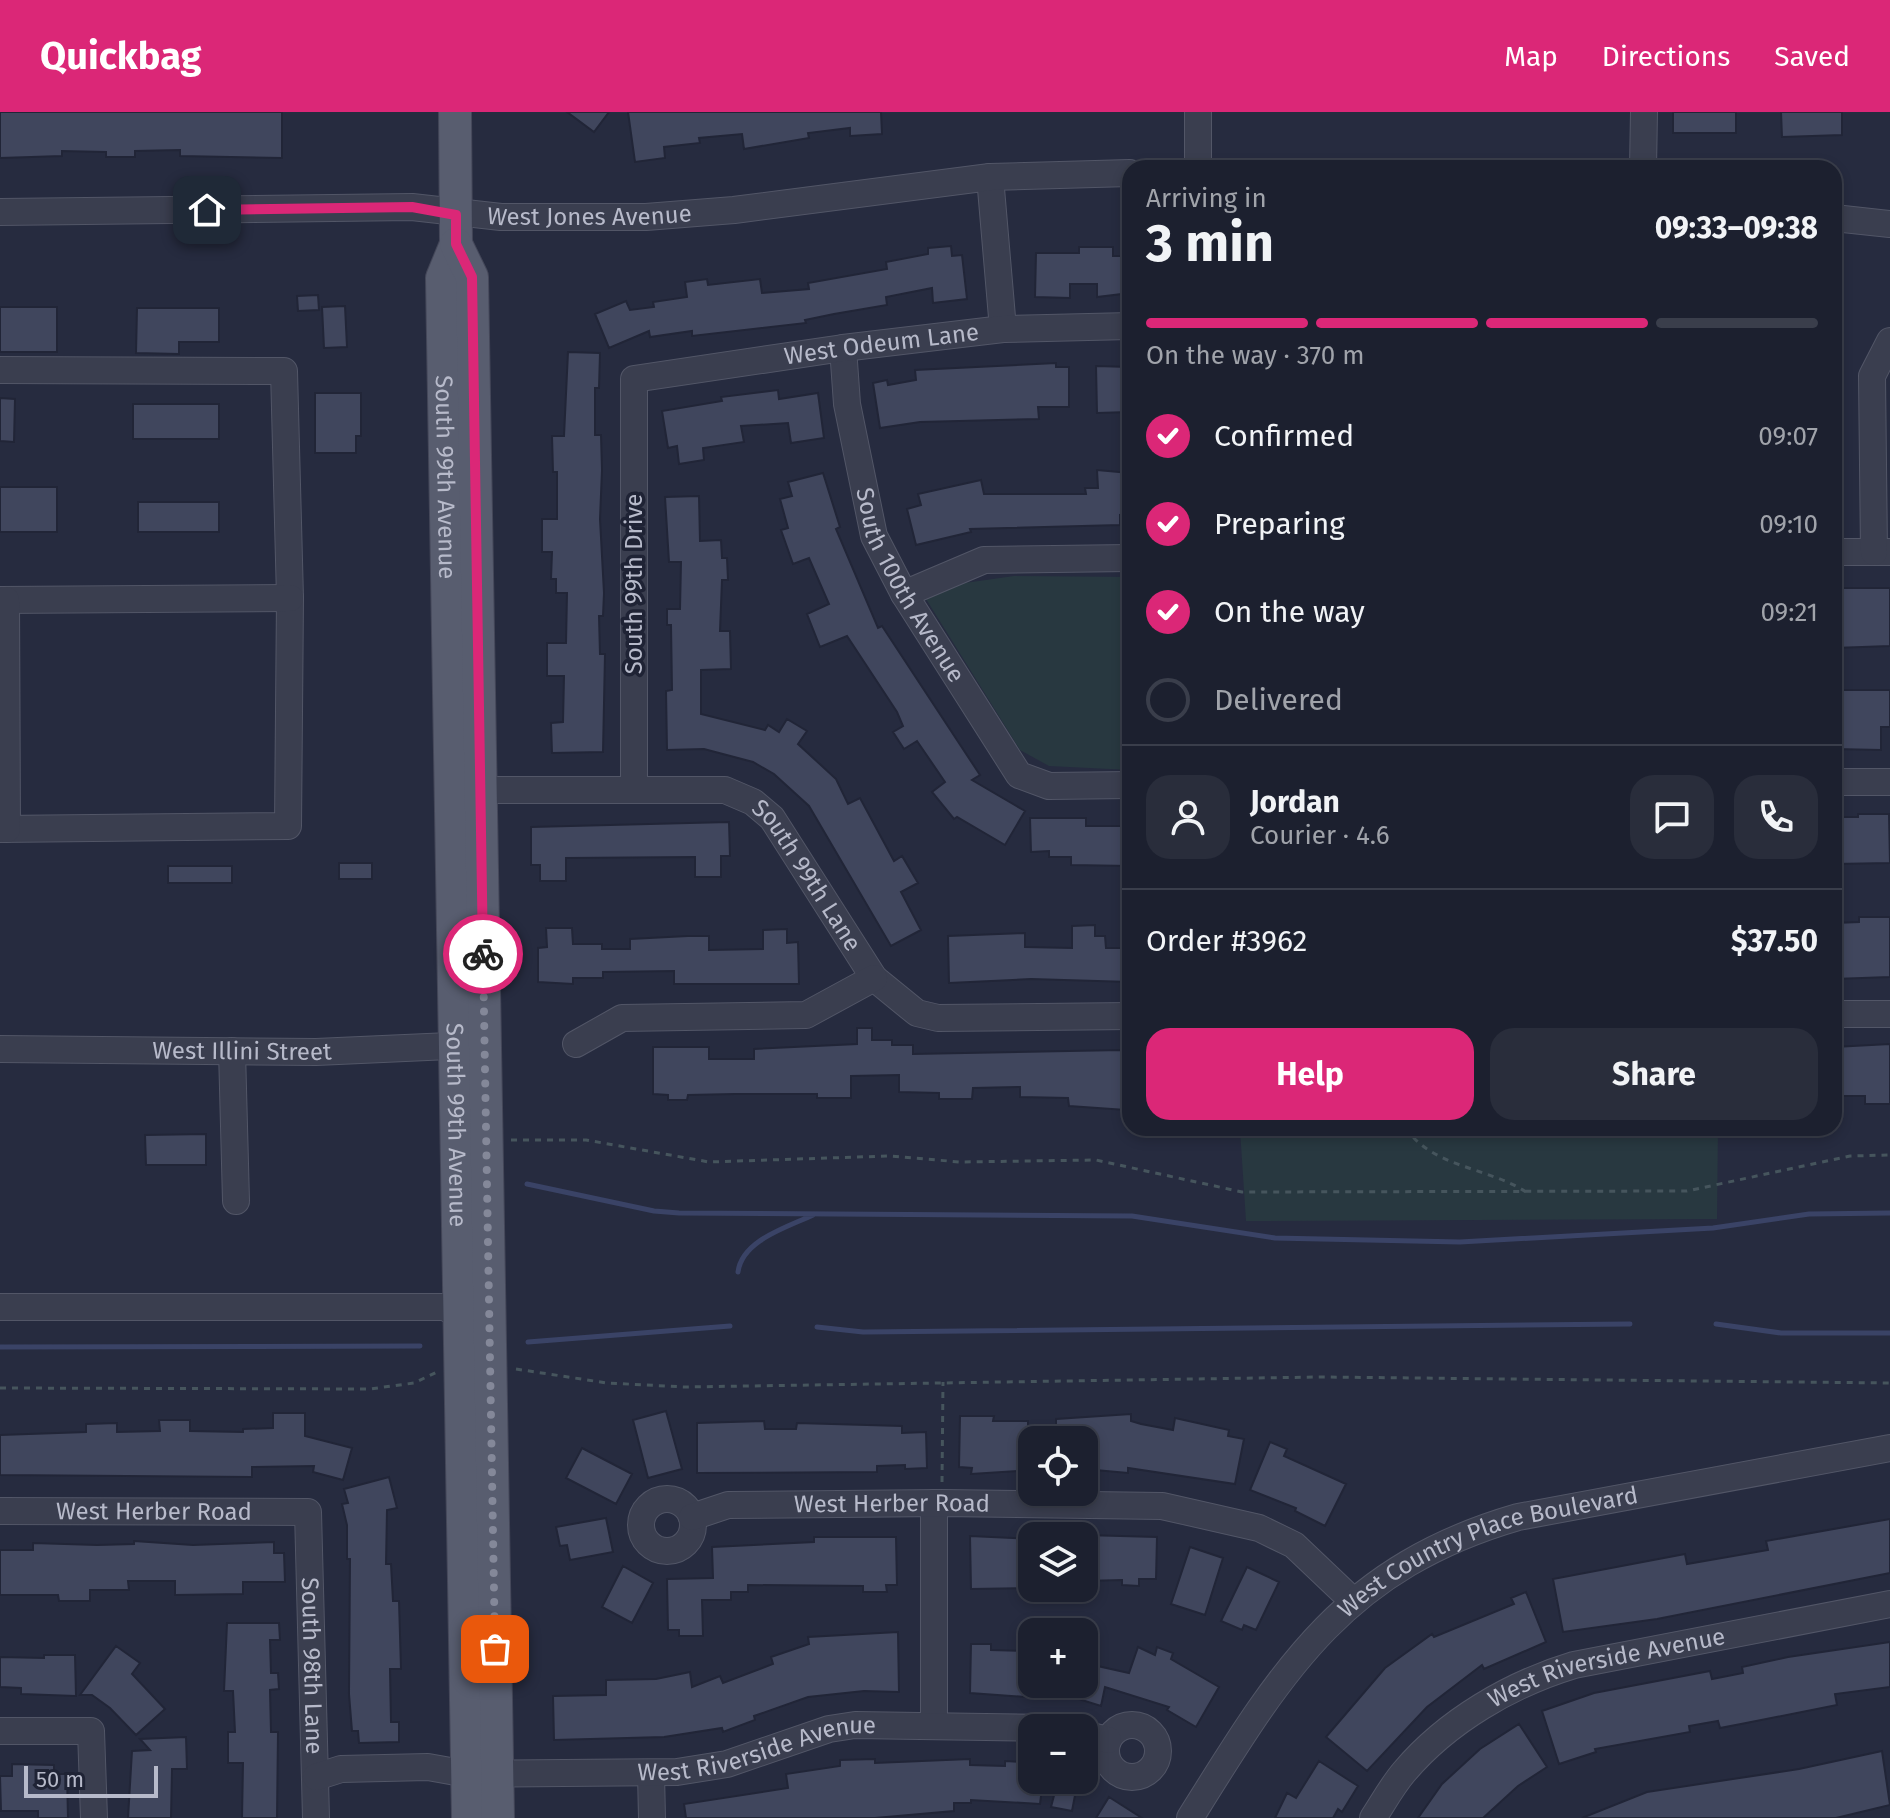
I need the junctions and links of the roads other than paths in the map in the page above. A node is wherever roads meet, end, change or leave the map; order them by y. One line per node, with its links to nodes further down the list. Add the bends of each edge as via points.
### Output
1 (455, 112): 11 (main road, South 99th Avenue)
2 (1198, 112): 4 (street)
3 (1644, 112): 5 (street)
4 (1198, 160)
5 (1643, 160)
6 (1122, 173): 7 (street, West Jones Avenue)
7 (990, 177): 11 (street, West Jones Avenue, via 688,214); 13 (street)
8 (0, 212): 11 (street, West Jones Avenue, via 412,207)
9 (1842, 219): 10 (street)
10 (1890, 224)
11 (456, 229): 28 (main road, South 99th Avenue, via 472,277)
12 (1122, 326): 13 (street, West Odeum Lane)
13 (1003, 329): 15 (street, West Odeum Lane)
14 (1890, 341): 19 (street, via 1872,376)
15 (843, 348): 17 (street, West Odeum Lane); 21 (street, South 100th Avenue, via 847,404 874,536)
16 (0, 370): 22 (street, via 284,371)
17 (634, 379): 27 (street, South 99th Drive)
18 (1842, 552): 19 (street)
19 (1882, 552)
20 (1122, 558): 21 (street, via 984,560)
21 (904, 594): 26 (street, South 100th Avenue, via 1019,775 1049,786)
22 (290, 598): 23 (street); 29 (street, via 288,826)
23 (3, 600): 29 (street)
24 (1842, 782): 25 (street)
25 (1890, 782)
26 (1122, 785)
27 (634, 789): 28 (street); 30 (street, South 99th Lane, via 725,790 753,802 772,818)
28 (466, 790): 35 (main road, South 99th Avenue)
29 (4, 829)
30 (874, 978): 33 (street, South 99th Lane, via 917,1013 938,1018); 34 (street, via 806,1015 622,1018)
31 (1842, 1014): 32 (street)
32 (1890, 1014)
33 (1122, 1016)
34 (576, 1044)
35 (470, 1045): 37 (street, West Illini Street); 40 (main road, South 99th Avenue)
36 (0, 1049): 37 (street, West Illini Street)
37 (232, 1051): 38 (street)
38 (236, 1201)
39 (0, 1307): 40 (street, via 445,1307)
40 (473, 1346): 51 (main road, South 99th Avenue)
41 (1890, 1448): 46 (street, West Country Place Boulevard, via 1504,1521 1420,1555)
42 (938, 1503): 45 (street, West Herber Road, via 728,1505); 46 (street, West Herber Road, via 1162,1506 1222,1517 1294,1545); 48 (street)
43 (0, 1511): 44 (street, West Herber Road)
44 (308, 1512): 53 (street, South 98th Lane)
45 (692, 1517)
46 (1353, 1601): 59 (street, West Country Place Boulevard, via 1288,1668)
47 (1890, 1604): 60 (street, West Riverside Avenue, via 1532,1677 1473,1712 1430,1746 1404,1772)
48 (934, 1725): 49 (street, West Riverside Avenue); 52 (street, West Riverside Avenue, via 829,1729 727,1764)
49 (1018, 1727)
50 (0, 1731): 54 (street, via 91,1731)
51 (482, 1774): 52 (street, West Riverside Avenue); 53 (street, West Riverside Avenue, via 428,1785 341,1786); 56 (main road, South 99th Avenue); 57 (main road, South 99th Avenue)
52 (651, 1774): 58 (street)
53 (316, 1777): 55 (street, South 98th Lane)
54 (94, 1818)
55 (316, 1818)
56 (468, 1818)
57 (498, 1818)
58 (652, 1818)
59 (1190, 1818)
60 (1373, 1818)

